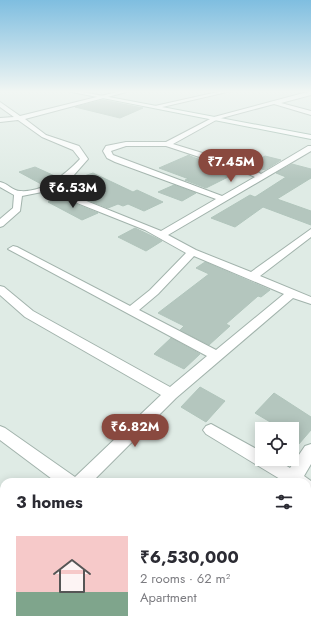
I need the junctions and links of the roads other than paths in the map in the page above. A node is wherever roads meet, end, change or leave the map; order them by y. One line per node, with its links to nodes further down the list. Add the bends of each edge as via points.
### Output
1 (25, 121): 9 (street, via 44,136 76,148 84,159 70,174)
2 (211, 121): 5 (street)
3 (229, 121): 4 (street)
4 (311, 137)
5 (167, 144): 7 (street); 11 (street, via 126,144 109,148 107,151 118,160)
6 (311, 148): 7 (street)
7 (262, 177): 11 (street)
8 (0, 184): 10 (street)
9 (48, 188): 10 (street); 15 (street)
10 (18, 194): 12 (street, via 17,209)
11 (223, 199): 15 (street)
12 (4, 215): 13 (street)
13 (0, 224)
14 (311, 232): 18 (street)
15 (161, 235): 17 (street)
16 (13, 249): 22 (street)
17 (192, 252): 18 (street); 22 (street, via 154,292)
18 (252, 277): 20 (street)
19 (0, 289): 24 (street, via 29,314)
20 (292, 293): 21 (street); 23 (street)
21 (311, 301)
22 (131, 311): 23 (street)
23 (217, 356): 24 (street)
24 (171, 394): 29 (street)
25 (211, 430): 30 (street)
26 (0, 432): 28 (street)
27 (311, 451): 31 (street)
28 (63, 478)
29 (84, 478)
30 (293, 478)
31 (301, 478)

